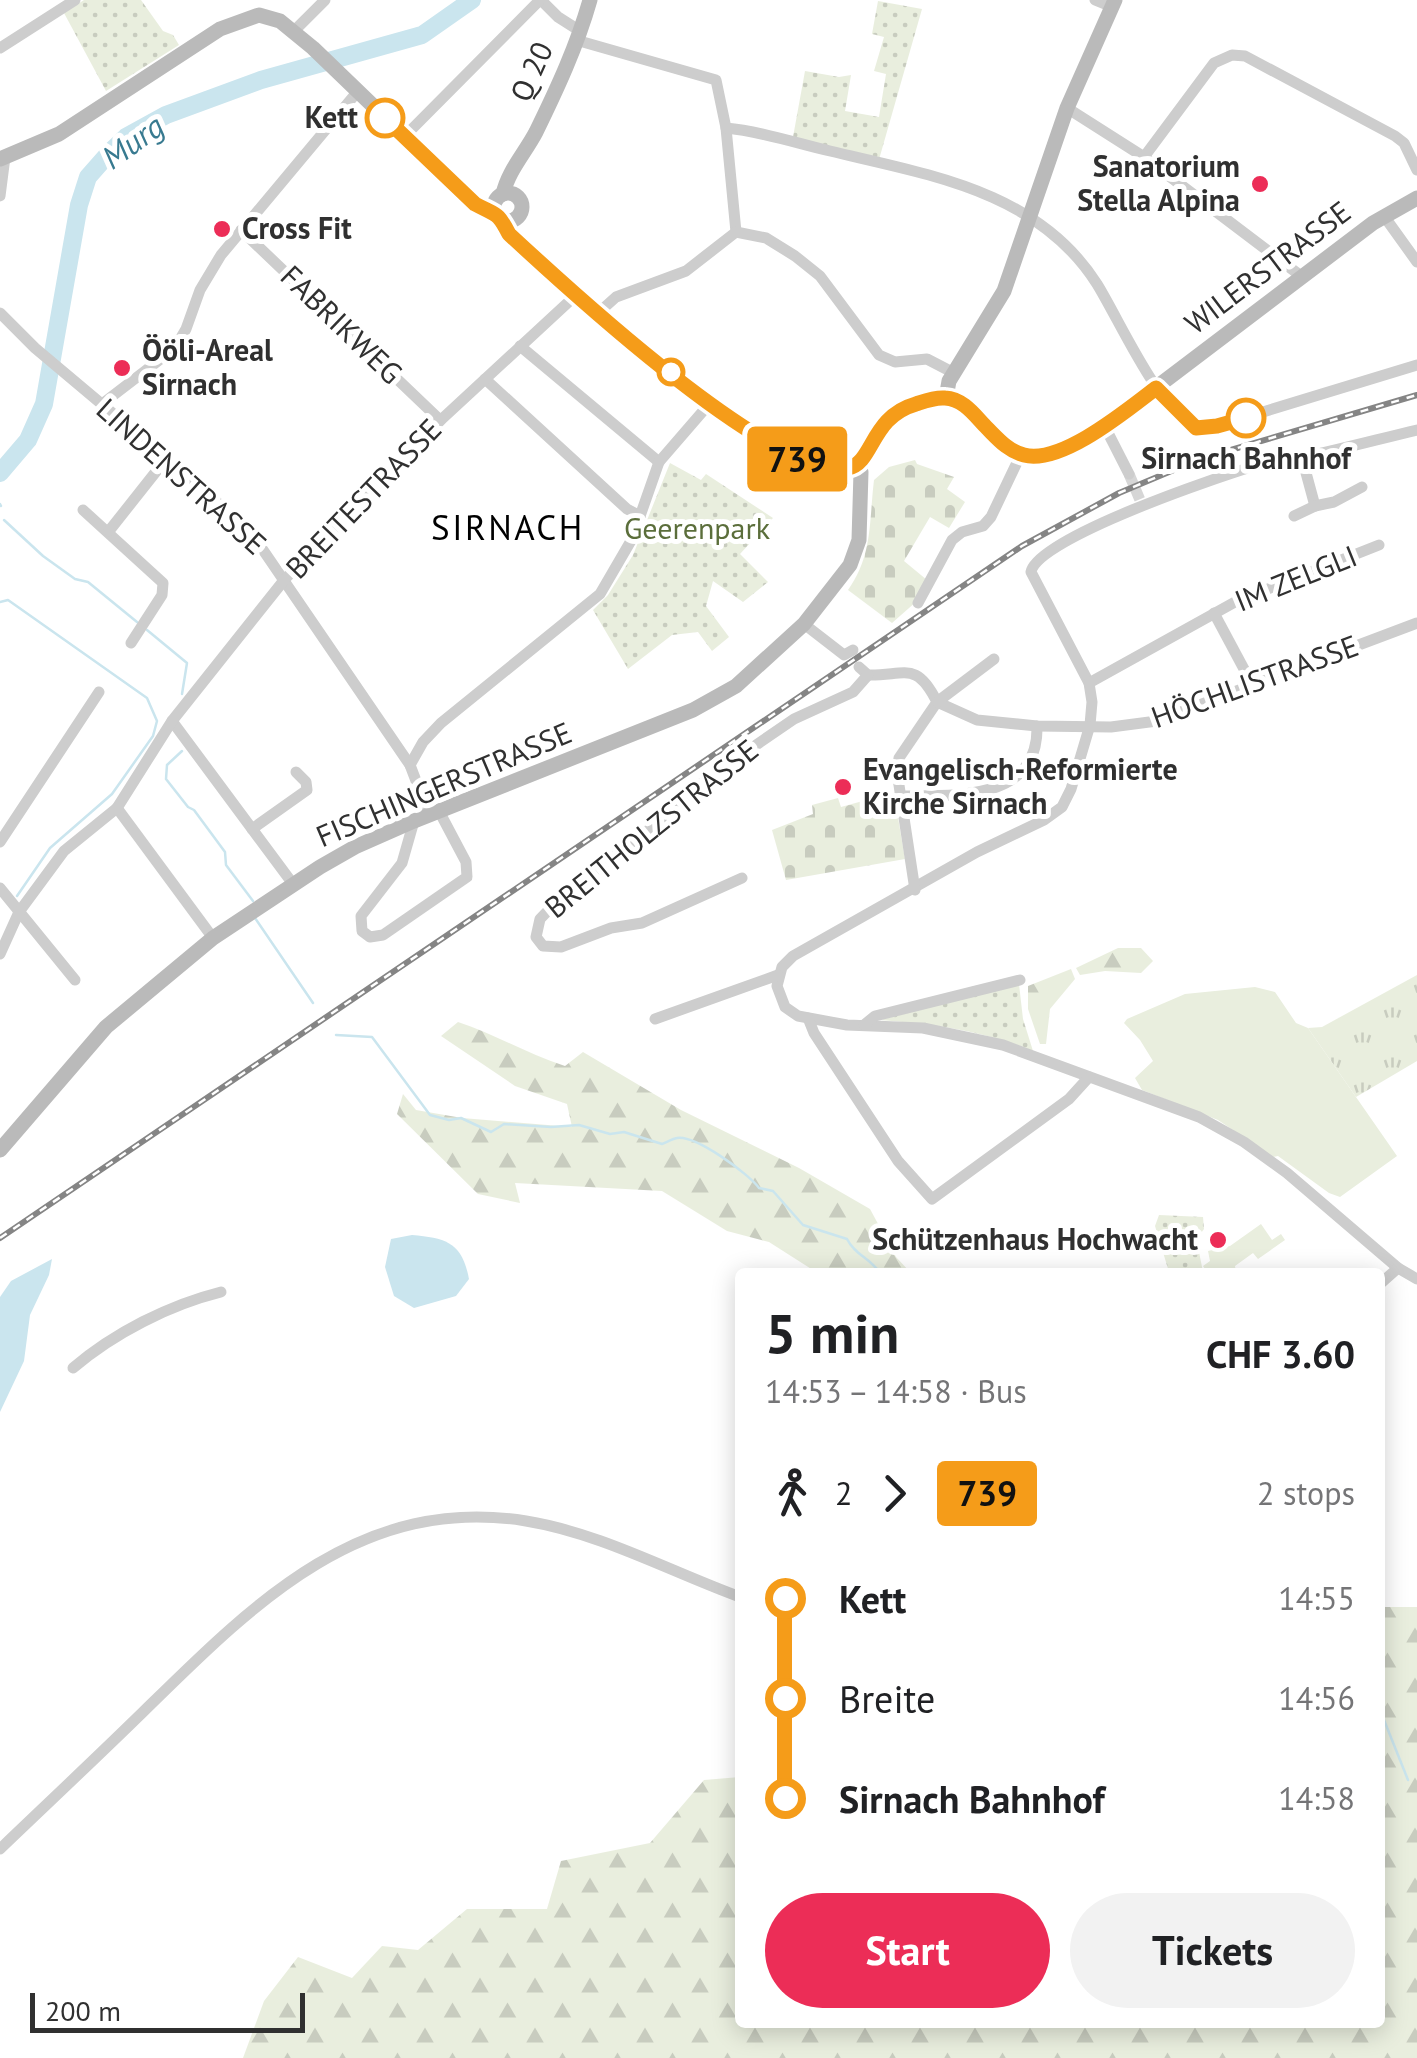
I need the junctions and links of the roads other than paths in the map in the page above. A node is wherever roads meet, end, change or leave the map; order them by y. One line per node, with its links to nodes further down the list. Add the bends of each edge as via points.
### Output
1 (75, 0): 10 (street)
2 (325, 0): 8 (street)
3 (540, 0): 9 (street); 14 (street)
4 (590, 0): 9 (main road, Q 20)
5 (1095, 0): 6 (street)
6 (1114, 3): 12 (main road)
7 (258, 7): 8 (main road); 16 (main road, via 59,134)
8 (293, 32): 11 (main road)
9 (578, 36): 13 (street, via 716,80); 20 (main road, Q 20)
10 (0, 48)
11 (358, 91): 14 (main road); 23 (street)
12 (1067, 108): 15 (street); 22 (main road)
13 (726, 128): 22 (street, via 948,180); 24 (street)
14 (404, 136): 20 (main road, via 468,195)
15 (1144, 157): 17 (street, via 1206,72 1220,59 1245,56 1395,136); 26 (street)
16 (2, 158): 18 (street)
17 (1417, 170)
18 (0, 196)
19 (1417, 198): 21 (main road, WILERSTRASSE)
20 (504, 207): 27 (main road, via 518,243)
21 (1384, 216): 25 (street); 26 (main road, WILERSTRASSE)
22 (1032, 217): 32 (main road, via 1004,291); 34 (street, via 1075,253)
23 (242, 230): 37 (street, via 200,290 175,348); 38 (street, FABRIKWEG)
24 (736, 232): 29 (street, via 686,271 616,297); 32 (street, via 766,238 820,276 879,356 894,362 927,359)
25 (1417, 262)
26 (1301, 276): 34 (main road, WILERSTRASSE)
27 (575, 296): 29 (main road); 30 (street, BREITESTRASSE)
28 (0, 313): 37 (street, LINDENSTRASSE)
29 (597, 314): 36 (main road)
30 (520, 346): 33 (street, BREITESTRASSE); 44 (street)
31 (1417, 365): 34 (street, via 1210,428 1189,424)
32 (954, 373): 35 (main road)
33 (485, 379): 38 (street, BREITESTRASSE); 50 (street)
34 (1156, 388): 39 (main road, WILERSTRASSE)
35 (946, 398): 41 (main road, via 966,406); 45 (main road, via 893,414)
36 (710, 402): 44 (street); 45 (main road, via 794,458 832,468)
37 (102, 404): 43 (street, LINDENSTRASSE)
38 (440, 420): 54 (street, BREITESTRASSE)
39 (1104, 424): 41 (main road, via 1052,453); 46 (street)
40 (1417, 430): 42 (street)
41 (1022, 454): 55 (street, via 991,517 952,540)
42 (1302, 458): 48 (street, IM ZELGLI); 63 (street, via 1141,503 1055,546 1031,566)
43 (166, 459): 52 (street); 54 (street, LINDENSTRASSE, via 224,508)
44 (659, 462): 50 (street)
45 (857, 465): 58 (main road, FISCHINGERSTRASSE, via 856,552)
46 (1128, 474)
47 (1362, 487): 48 (street, IM ZELGLI)
48 (1315, 506): 51 (street, IM ZELGLI)
49 (83, 510): 52 (street)
50 (640, 516): 70 (street, via 600,594 441,724)
51 (1294, 516)
52 (108, 531): 59 (street, via 163,583)
53 (1379, 545): 56 (street, IM ZELGLI)
54 (285, 579): 67 (street, BREITESTRASSE); 70 (street, LINDENSTRASSE)
55 (918, 604)
56 (1214, 613): 63 (street, IM ZELGLI); 64 (street)
57 (1417, 622): 64 (street, HÖCHLISTRASSE)
58 (804, 624): 60 (street); 74 (main road, FISCHINGERSTRASSE, via 722,696)
59 (131, 643)
60 (848, 652)
61 (994, 659): 66 (street)
62 (863, 671): 66 (street, HÖCHLISTRASSE, via 917,674); 77 (street, BREITHOLZSTRASSE, via 852,692 794,719 708,778 565,893 540,919 536,937 543,946 561,947 642,923)
63 (1088, 684): 68 (street)
64 (1252, 684): 68 (street, HÖCHLISTRASSE, via 1156,721)
65 (99, 692): 76 (street)
66 (937, 702): 69 (street, HÖCHLISTRASSE, via 977,720); 72 (street, via 899,758)
67 (172, 721): 73 (street, BREITESTRASSE); 75 (street)
68 (1090, 725): 69 (street, HÖCHLISTRASSE); 80 (street, via 1062,807)
69 (1037, 726): 72 (street, via 1030,762 997,786 974,794)
70 (410, 765): 74 (street, LINDENSTRASSE)
71 (296, 772): 75 (street, via 308,790)
72 (899, 796): 80 (street)
73 (117, 808): 81 (street, BREITESTRASSE, via 64,851); 82 (street)
74 (427, 816): 74 (street, LINDENSTRASSE, via 466,862 467,877 370,937 361,916 402,863); 78 (main road, FISCHINGERSTRASSE)
75 (252, 829): 78 (street)
76 (0, 842)
77 (742, 878)
78 (293, 884): 82 (main road, FISCHINGERSTRASSE)
79 (0, 888): 81 (street)
80 (915, 890): 84 (street, via 793,956)
81 (19, 912): 83 (street, BREITESTRASSE); 85 (street)
82 (213, 938): 91 (main road, FISCHINGERSTRASSE, via 106,1027)
83 (0, 954)
84 (778, 975): 87 (street, via 785,1007); 88 (street)
85 (74, 980)
86 (1020, 980): 89 (street, via 875,1016)
87 (808, 1018): 89 (street); 90 (street, via 898,1161 932,1199)
88 (656, 1019)
89 (864, 1025): 90 (street, via 969,1036)
90 (1089, 1077): 92 (street, via 1199,1117 1244,1142)
91 (0, 1150)
92 (1398, 1268): 93 (street); 94 (street)
93 (1417, 1279)
94 (1385, 1280)
95 (221, 1292): 96 (street, via 152,1318)
96 (73, 1368)
97 (735, 1595): 98 (street, via 610,1545 524,1521 466,1517 377,1534 314,1563 254,1607)
98 (0, 1848)

